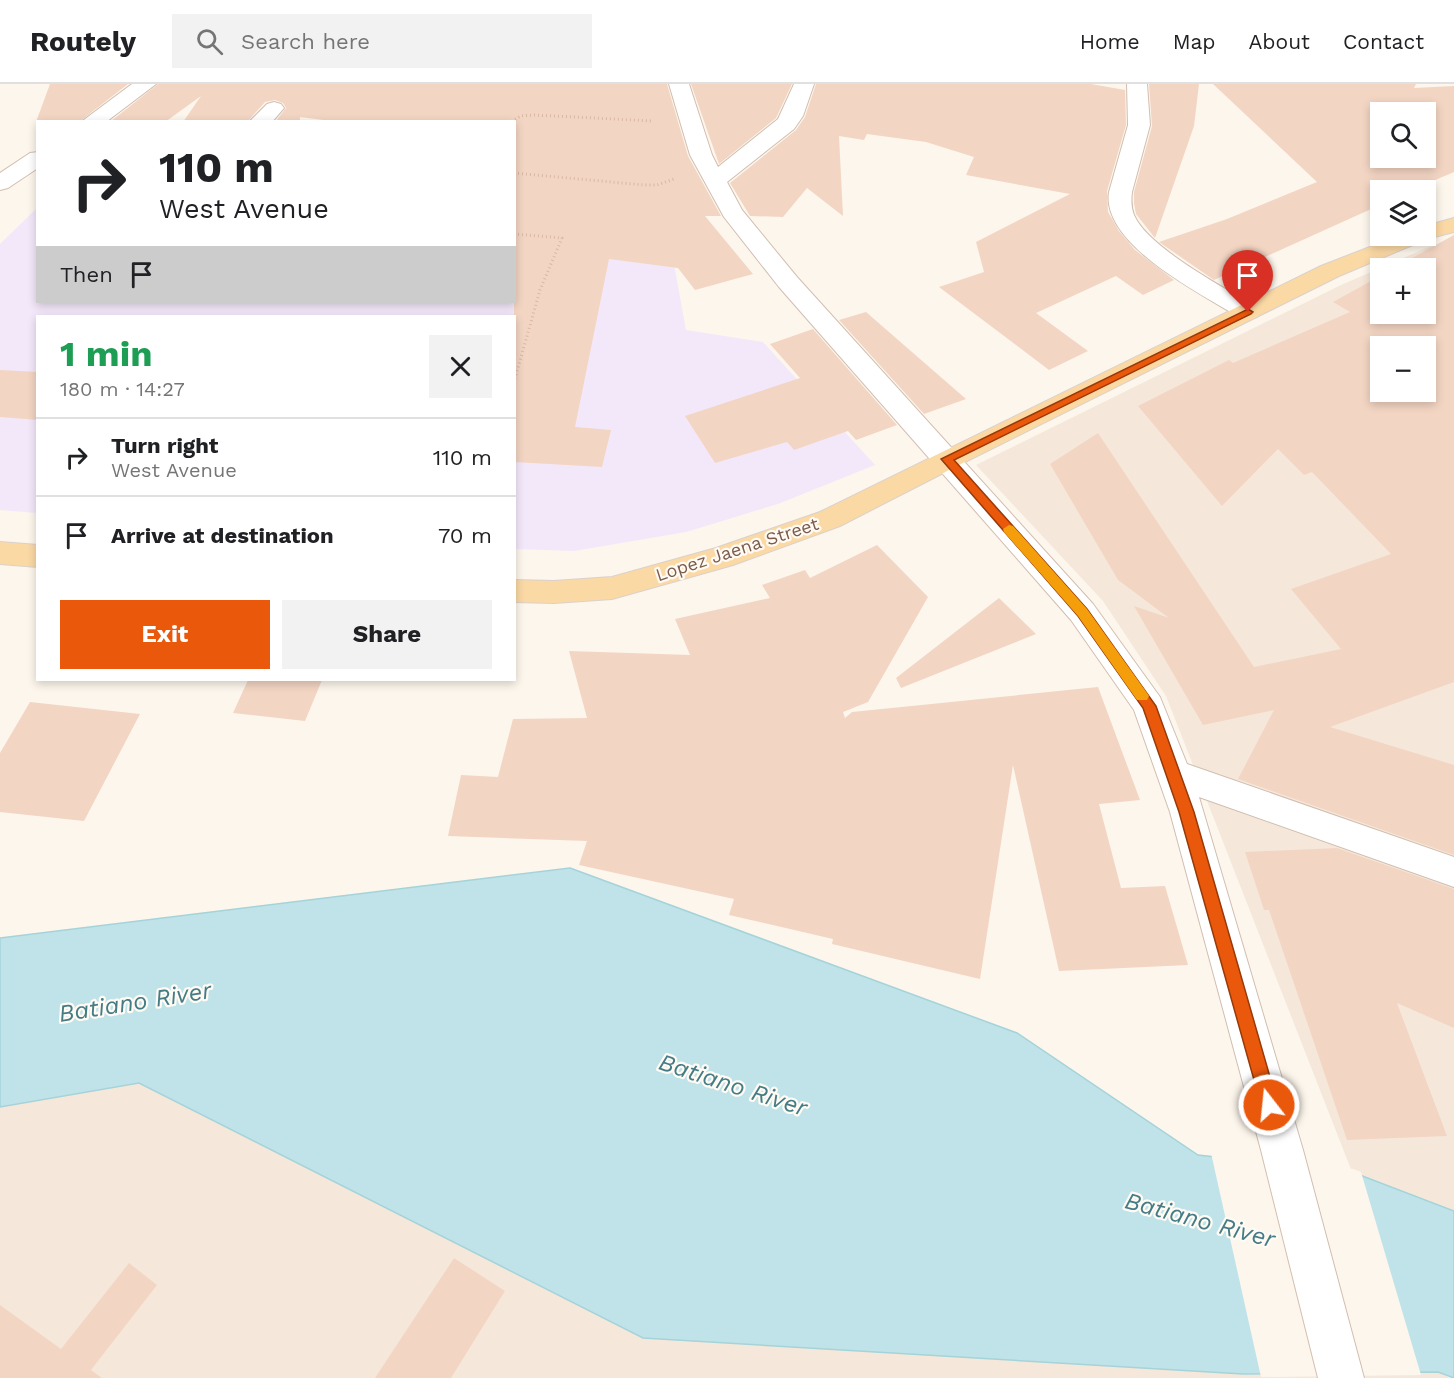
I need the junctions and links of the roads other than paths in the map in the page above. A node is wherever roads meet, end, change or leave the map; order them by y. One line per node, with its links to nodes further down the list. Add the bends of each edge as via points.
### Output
1 (146, 84): 5 (street)
2 (679, 84): 7 (street, via 701,155)
3 (804, 84): 7 (street, via 786,124)
4 (1137, 84): 12 (street, via 1139,125 1119,202 1121,218 1134,236)
5 (94, 120)
6 (36, 159): 8 (street)
7 (714, 181): 13 (street, via 732,212 788,282)
8 (0, 183)
9 (1454, 225): 10 (main road)
10 (1436, 230)
11 (1394, 246): 12 (main road, Lopez Jaena Street)
12 (1248, 312): 13 (main road, Lopez Jaena Street)
13 (947, 459): 16 (main road, Lopez Jaena Street, via 830,519 723,557 612,588); 17 (street, via 1082,612 1149,706)
14 (0, 552): 15 (main road)
15 (36, 556)
16 (516, 591)
17 (1172, 773): 18 (street); 19 (street, via 1282,1150)
18 (1454, 872)
19 (1341, 1378)

